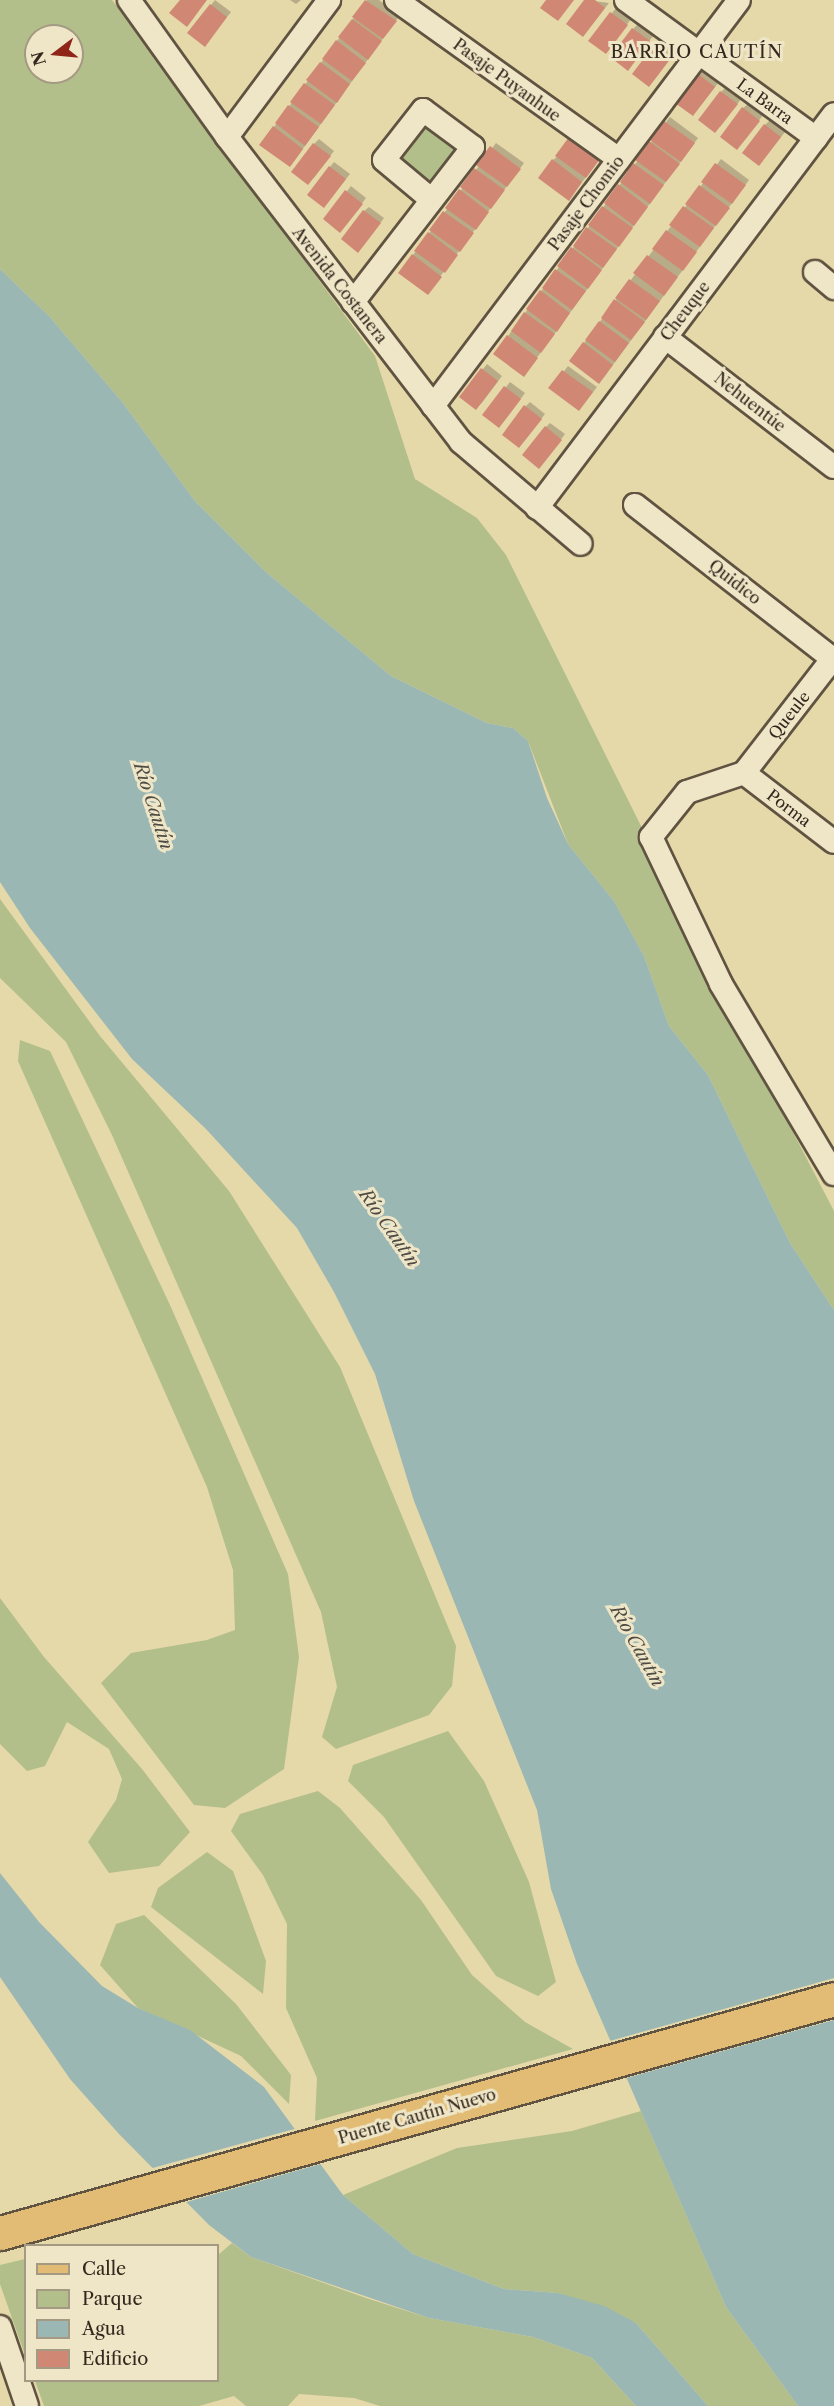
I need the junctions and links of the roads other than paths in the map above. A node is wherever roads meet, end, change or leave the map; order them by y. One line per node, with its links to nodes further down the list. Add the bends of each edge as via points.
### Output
1 (129, 0): 8 (street, Avenida Costanera)
2 (329, 0): 8 (street)
3 (396, 0): 10 (street, Pasaje Puyanhue)
4 (626, 0): 6 (street, La Barra)
5 (739, 0): 6 (street, Pasaje Chomio)
6 (699, 53): 9 (street, La Barra); 10 (street, Pasaje Chomio)
7 (834, 114): 9 (street, Cheuque)
8 (226, 137): 14 (street, Avenida Costanera)
9 (816, 138): 15 (street, Cheuque)
10 (619, 159): 16 (street, Pasaje Chomio)
11 (432, 200): 14 (street)
12 (814, 272): 13 (street)
13 (834, 288)
14 (353, 302): 16 (street, Avenida Costanera)
15 (665, 338): 17 (street, Nehuentúe); 19 (street, Cheuque)
16 (433, 406): 19 (street, Avenida Costanera, via 461,442)
17 (834, 467)
18 (636, 505): 21 (street, Quidico)
19 (537, 508): 20 (street, Avenida Costanera)
20 (581, 544)
21 (834, 658): 22 (street, Queule)
22 (744, 773): 23 (street, Porma); 24 (street, via 687,792 651,837 721,984)
23 (834, 842)
24 (834, 1174)
25 (834, 1999): 26 (main road, Puente Cautín Nuevo)
26 (0, 2232)
27 (0, 2327): 28 (street)
28 (27, 2406)

